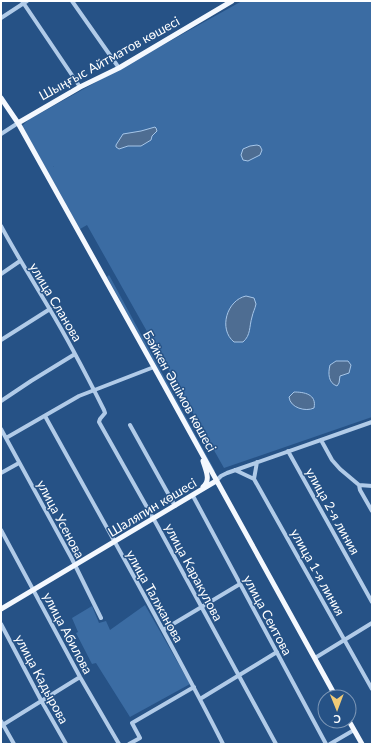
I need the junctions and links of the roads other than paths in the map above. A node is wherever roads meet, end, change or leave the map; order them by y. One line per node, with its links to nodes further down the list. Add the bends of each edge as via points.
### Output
1 (72, 1): 5 (street)
2 (232, 1): 5 (main road, Шыңғыс Айтматов көшесі)
3 (24, 2): 4 (street); 6 (street)
4 (1, 18)
5 (119, 68): 6 (main road, Шыңғыс Айтматов көшесі)
6 (80, 88): 8 (main road, Шыңғыс Айтматов көшесі)
7 (1, 98): 8 (main road, Бәйкен Әшімов көшесі)
8 (18, 123): 9 (street); 16 (main road, Бәйкен Әшімов көшесі)
9 (1, 134)
10 (1, 226): 11 (street, улица Сланова)
11 (20, 262): 12 (street); 13 (street, улица Сланова)
12 (1, 274)
13 (50, 309): 14 (street); 15 (street, улица Сланова)
14 (1, 340)
15 (75, 354): 17 (street, улица Сланова); 18 (street)
16 (154, 367): 17 (street); 26 (main road, Бәйкен Әшімов көшесі)
17 (94, 389): 19 (street); 38 (street, улица Каракулова, via 105,413 99,422)
18 (1, 401)
19 (45, 416): 23 (street); 40 (street, улица Талжанова)
20 (372, 422): 24 (street, Шаляпин көшесі)
21 (130, 425): 36 (street)
22 (1, 429): 23 (street, улица Усенова)
23 (6, 438): 28 (street, улица Усенова)
24 (321, 440): 25 (street, Шаляпин көшесі); 33 (street, via 332,460)
25 (288, 451): 27 (street, Шаляпин көшесі); 44 (street, улица 2-я линия)
26 (201, 453): 32 (main road, Бәйкен Әшімов көшесі); 35 (main road, via 208,480)
27 (257, 462): 29 (street, Шаляпин көшесі); 31 (street)
28 (19, 463): 30 (street); 41 (street, улица Усенова)
29 (235, 470): 31 (street); 32 (street, Шаляпин көшесі)
30 (1, 473)
31 (254, 478): 51 (street, улица 1-я линия)
32 (216, 481): 35 (main road, Шаляпин көшесі); 53 (main road, Бәйкен Әшімов көшесі)
33 (359, 485): 34 (street); 37 (street)
34 (372, 486)
35 (192, 496): 36 (main road, Шаляпин көшесі); 42 (street, улица Сеитова)
36 (175, 506): 38 (main road, Шаляпин көшесі)
37 (372, 511)
38 (154, 518): 40 (main road, Шаляпин көшесі); 45 (street, улица Каракулова)
39 (1, 530): 43 (street, улица Абилова)
40 (115, 542): 41 (main road, Шаляпин көшесі); 50 (street, улица Талжанова)
41 (75, 566): 43 (main road, Шаляпин көшесі); 47 (street, улица Усенова)
42 (240, 584): 45 (street); 52 (street, улица Сеитова)
43 (34, 589): 46 (main road, Шаляпин көшесі); 55 (street, улица Абилова)
44 (372, 602)
45 (201, 607): 50 (street); 54 (street, улица Каракулова)
46 (1, 609)
47 (101, 618)
48 (1, 624): 60 (street, улица Кадырова)
49 (372, 624): 51 (street)
50 (162, 630): 56 (street, улица Талжанова)
51 (344, 640): 53 (street); 58 (street, улица 1-я линия)
52 (277, 652): 54 (street); 69 (street, улица Сеитова)
53 (315, 658): 57 (main road, Бәйкен Әшімов көшесі)
54 (238, 675): 59 (street); 68 (street, улица Каракулова)
55 (80, 678): 60 (street); 65 (street, улица Абилова)
56 (194, 687): 59 (street, улица Талжанова); 66 (street, via 132,722 140,738)
57 (332, 689)
58 (372, 690)
59 (200, 699): 67 (street, улица Талжанова)
60 (42, 702): 61 (street); 64 (street, улица Кадырова)
61 (2, 724): 63 (street)
62 (354, 730): 70 (street); 71 (main road)
63 (14, 744)
64 (66, 744)
65 (118, 744)
66 (129, 744)
67 (223, 744)
68 (276, 744)
69 (326, 744)
70 (330, 744)
71 (362, 744)

